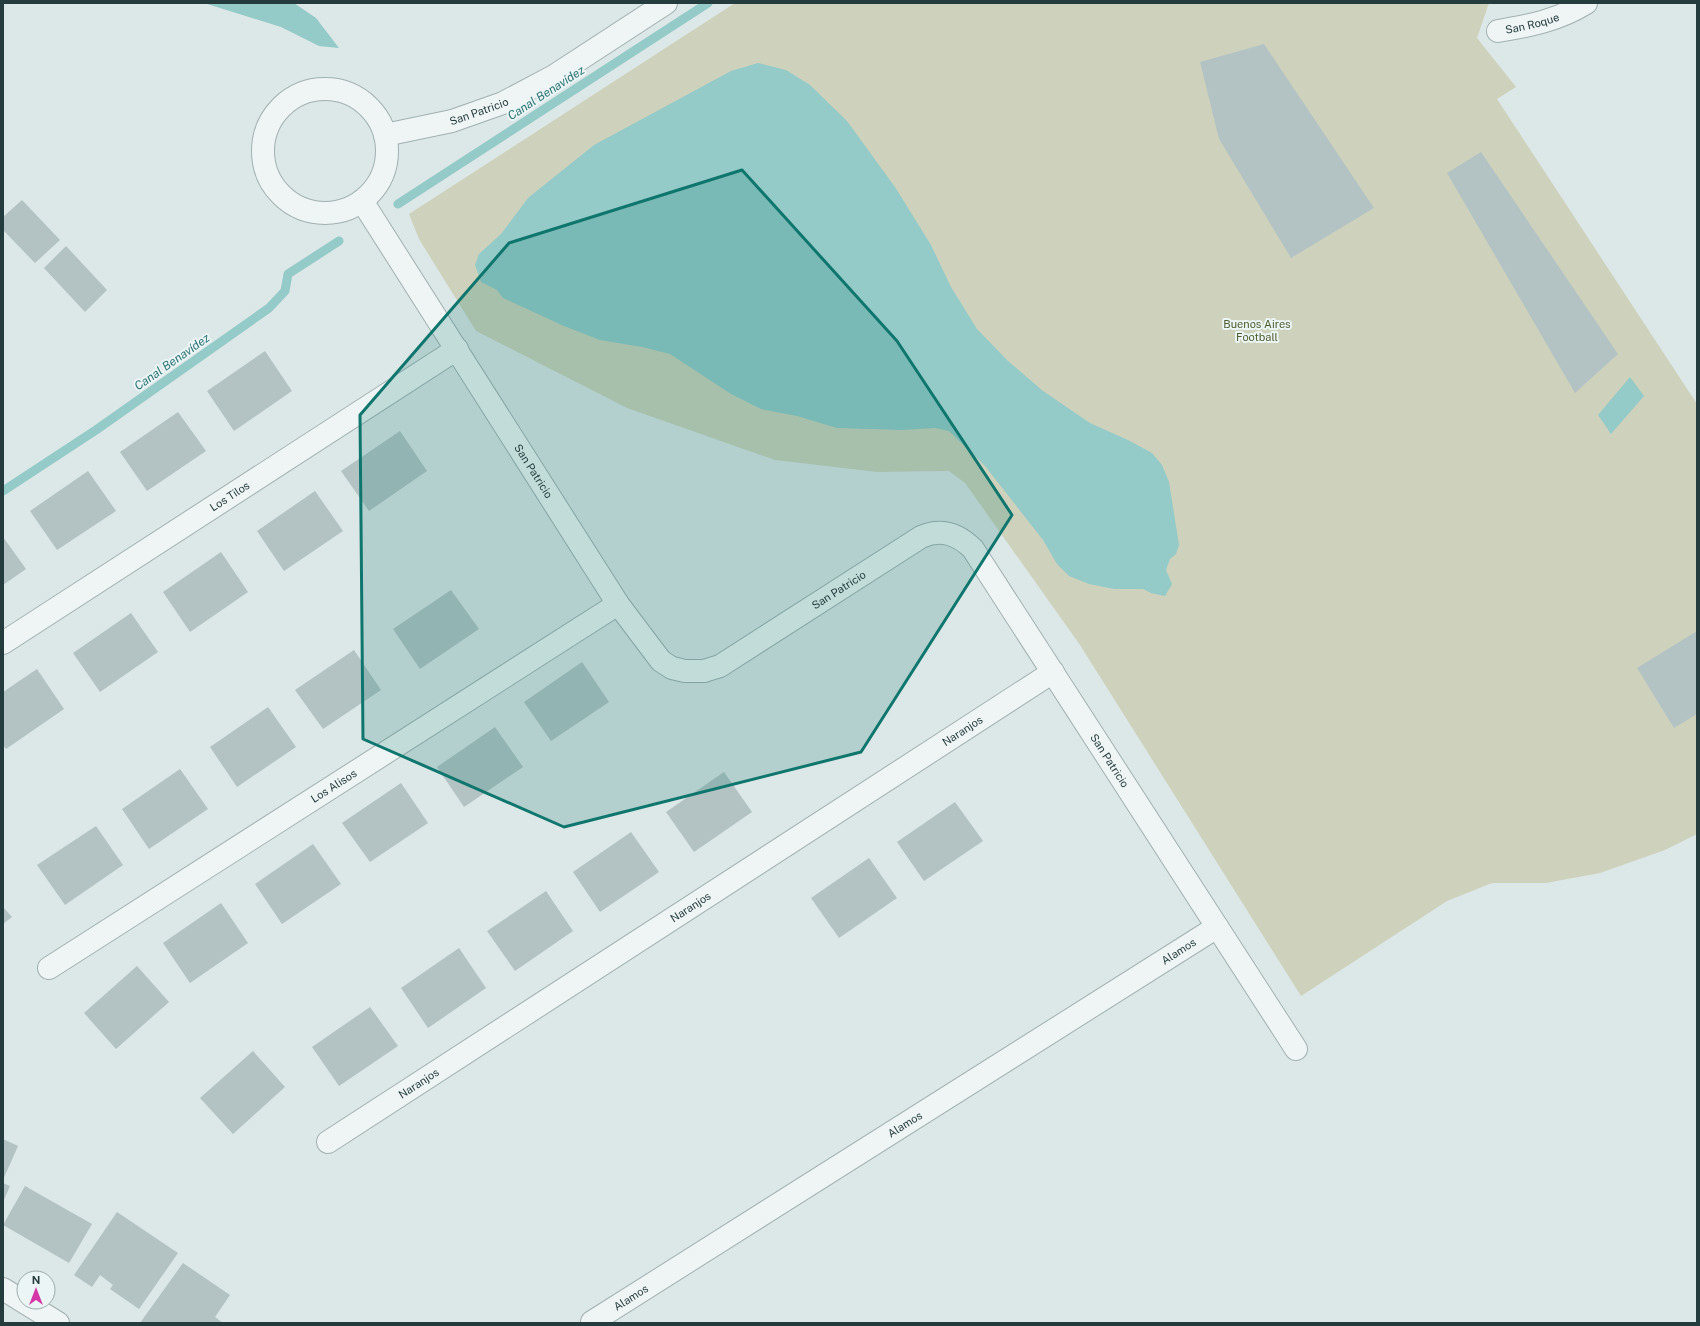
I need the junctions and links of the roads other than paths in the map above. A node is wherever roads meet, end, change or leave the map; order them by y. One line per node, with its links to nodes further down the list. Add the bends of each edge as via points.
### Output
1 (666, 3): 4 (street, San Patricio, via 554,76 503,103 452,121)
2 (1586, 3): 3 (street, San Roque, via 1574,11 1536,25)
3 (1498, 31)
4 (385, 135): 5 (street, via 386,166 377,186); 5 (street, via 382,125 369,107 352,95 331,90 310,92 290,100 276,114 267,131 263,150 266,170 275,187 289,201 306,210 326,213 345,210)
5 (362, 201): 6 (street, San Patricio)
6 (457, 349): 7 (street, San Patricio); 8 (street, Los Tilos)
7 (618, 604): 9 (street, San Patricio, via 661,661 672,668 704,671 720,666 921,537 931,532 944,532 959,537 973,550); 11 (street, Los Alisos)
8 (3, 643)
9 (1053, 672): 10 (street, San Patricio); 13 (street, Naranjos)
10 (1217, 927): 12 (street, San Patricio); 15 (street, Alamos)
11 (48, 968)
12 (1296, 1049)
13 (328, 1142)
14 (3, 1289): 16 (street)
15 (592, 1322)
16 (58, 1323)

